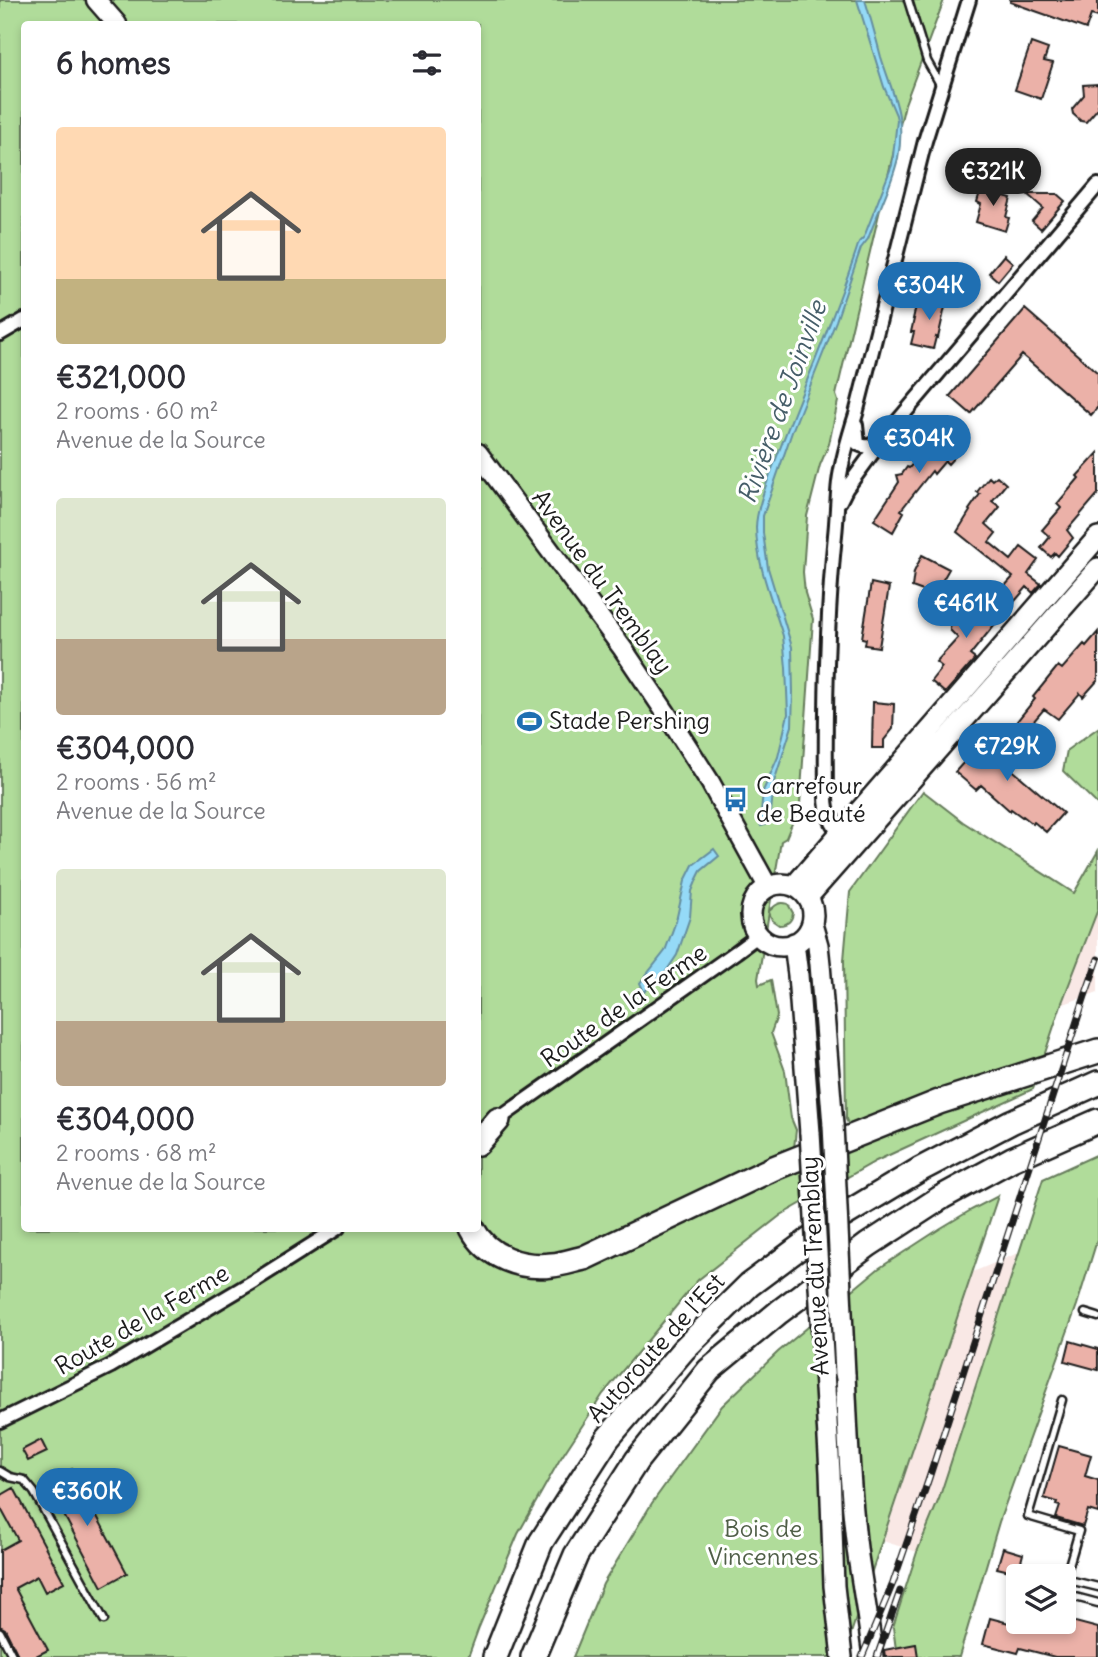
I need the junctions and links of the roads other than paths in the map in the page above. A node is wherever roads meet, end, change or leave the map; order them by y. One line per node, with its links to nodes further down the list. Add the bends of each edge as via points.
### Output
1 (96, 0): 4 (main road)
2 (908, 0): 5 (lane, via 927,61)
3 (970, 0): 5 (street)
4 (114, 21)
5 (942, 88): 9 (street)
6 (1098, 186): 10 (street)
7 (21, 322): 8 (street)
8 (0, 334)
9 (856, 414): 10 (street, via 858,444 867,447); 12 (street)
10 (885, 436): 12 (street)
11 (481, 457): 16 (main road, Avenue du Tremblay, via 666,713)
12 (838, 505): 15 (street, via 827,654 826,806 833,826)
13 (1098, 537): 15 (main road)
14 (1098, 568): 15 (main road)
15 (846, 841): 17 (main road)
16 (768, 887): 17 (main road, via 776,884); 19 (main road, via 752,909)
17 (801, 892): 18 (main road, via 812,906)
18 (812, 924): 20 (main road); 43 (main road, Avenue du Tremblay, bridge, via 820,964 833,1125 851,1480)
19 (759, 935): 20 (main road, via 771,944); 23 (street, Route de la Ferme)
20 (794, 943): 42 (main road, Avenue du Tremblay, bridge)
21 (1098, 1051): 28 (highway, via 939,1102 774,1167 584,1258 525,1266 493,1253)
22 (1098, 1083): 40 (highway, Autoroute de l’Est, via 919,1170 839,1218 749,1285 684,1349 608,1438 541,1542)
23 (498, 1120): 25 (street, Route de la Ferme); 26 (highway)
24 (1098, 1121): 41 (highway, via 1012,1159 868,1245 709,1370 637,1460 576,1555)
25 (481, 1131)
26 (481, 1140)
27 (332, 1232): 32 (street, Route de la Ferme, via 111,1366)
28 (473, 1232)
29 (1085, 1313): 30 (lane)
30 (1098, 1317)
31 (1062, 1400): 34 (lane, via 1028,1516 1079,1531 1065,1579)
32 (0, 1421)
33 (0, 1474): 37 (lane, via 24,1480 34,1492)
34 (1098, 1587)
35 (1076, 1597): 36 (lane)
36 (1098, 1603)
37 (104, 1620)
38 (0, 1632): 39 (lane)
39 (13, 1657)
40 (495, 1657)
41 (533, 1657)
42 (842, 1657)
43 (873, 1657)

